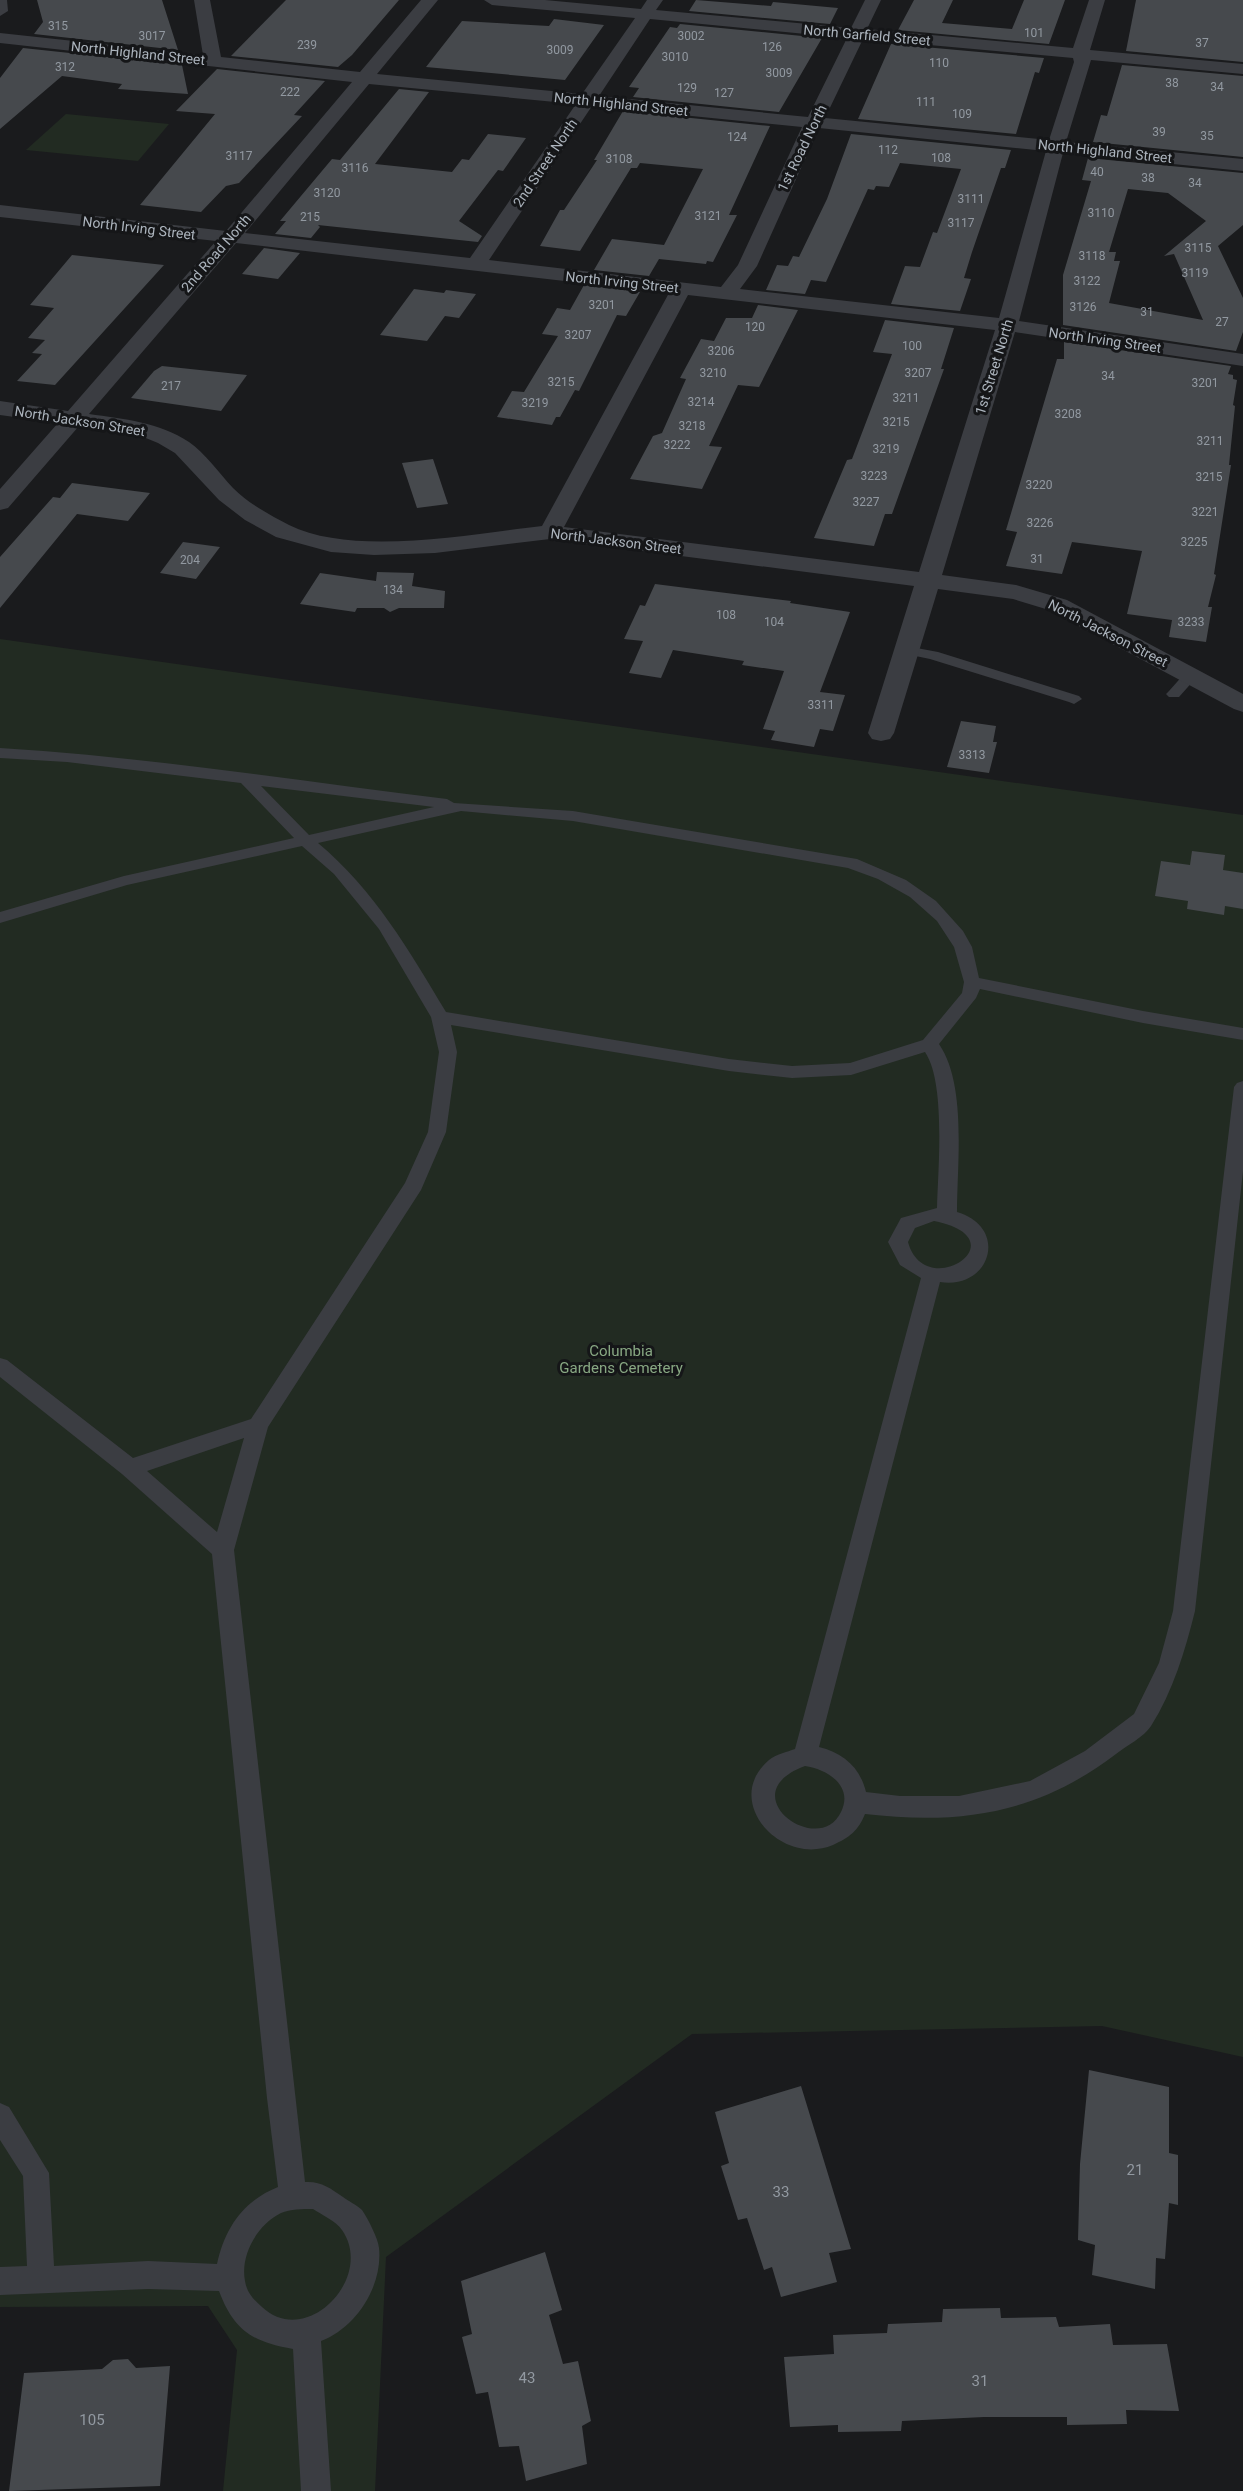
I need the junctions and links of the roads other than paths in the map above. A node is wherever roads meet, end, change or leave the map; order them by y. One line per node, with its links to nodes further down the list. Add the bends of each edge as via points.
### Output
1 (202, 0): 12 (street)
2 (430, 0): 14 (street, 2nd Road North)
3 (492, 0): 7 (street, North Garfield Street)
4 (873, 0): 9 (street, 1st Road North)
5 (1097, 0): 11 (street, 1st Street North)
6 (0, 1): 8 (street)
7 (650, 7): 9 (street, North Garfield Street); 15 (street, 2nd Street North)
8 (0, 11)
9 (856, 34): 11 (street, North Garfield Street); 16 (street, 1st Road North)
10 (0, 38): 12 (street, North Highland Street)
11 (1080, 54): 13 (street, North Garfield Street); 17 (street, 1st Street North, via 1083,62)
12 (213, 61): 14 (street, North Highland Street)
13 (1243, 69)
14 (365, 78): 15 (street, North Highland Street); 20 (street, 2nd Road North)
15 (587, 101): 16 (street, North Highland Street); 21 (street, 2nd Street North)
16 (814, 122): 17 (street, North Highland Street); 23 (street, 1st Road North, via 747,267)
17 (1056, 146): 18 (street, North Highland Street); 24 (street, 1st Street North)
18 (1243, 165)
19 (0, 212): 20 (street, North Irving Street)
20 (229, 238): 21 (street, North Irving Street); 27 (street, 2nd Road North)
21 (475, 266): 22 (street, North Irving Street)
22 (682, 288): 23 (street, North Irving Street); 29 (street)
23 (726, 293): 24 (street, North Irving Street)
24 (1007, 325): 25 (street, North Irving Street); 30 (street, 1st Street North)
25 (1243, 360)
26 (0, 408): 27 (street, North Jackson Street)
27 (73, 417): 28 (street, 2nd Road North); 29 (street, North Jackson Street, via 140,428 166,438 183,448 227,495 253,515 284,532 331,545 435,546)
28 (0, 503)
29 (550, 532): 30 (street, North Jackson Street)
30 (927, 581): 31 (street, 1st Street North); 32 (street, North Jackson Street, via 1040,598)
31 (906, 650): 34 (lane); 36 (street, 1st Street North)
32 (1190, 676): 33 (lane); 35 (street, North Jackson Street)
33 (1174, 694)
34 (1074, 699)
35 (1243, 704)
36 (881, 733)
37 (0, 753): 38 (lane)
38 (245, 778): 39 (lane); 40 (lane)
39 (461, 806): 40 (lane); 42 (lane, via 573,816 870,869 917,892 950,927 964,949 966,969)
40 (305, 840): 41 (lane, via 124,881); 43 (lane, via 340,870 386,926)
41 (0, 918)
42 (973, 982): 44 (lane); 45 (lane, via 970,994)
43 (440, 1017): 45 (lane, via 792,1072 851,1069); 50 (lane, via 448,1052 437,1132 414,1185)
44 (1243, 1034)
45 (929, 1044): 47 (lane, via 940,1060 948,1111)
46 (1243, 1087): 54 (lane, via 1184,1611 1170,1664 1142,1721 1093,1758 1035,1791 959,1807)
47 (947, 1215): 48 (lane, via 919,1217 908,1223 898,1242 908,1262); 48 (lane, via 970,1226 982,1243 981,1253 977,1262 958,1274)
48 (932, 1274): 53 (lane)
49 (0, 1366): 51 (lane)
50 (258, 1425): 51 (lane); 52 (lane)
51 (130, 1468): 52 (lane)
52 (223, 1550): 56 (lane)
53 (805, 1756): 54 (lane, via 828,1761 847,1774 855,1788); 54 (lane, via 778,1764 763,1785 762,1798 773,1823 799,1838 830,1836 843,1828)
54 (856, 1802)
55 (0, 2116): 58 (lane, via 36,2173)
56 (293, 2196): 57 (lane, via 272,2203 247,2225 231,2256); 60 (lane, via 316,2195 337,2204 353,2218 363,2238 366,2261 361,2286 348,2307 329,2324)
57 (230, 2278): 58 (lane, via 148,2275); 60 (lane, via 247,2317 264,2329 284,2334)
58 (41, 2280): 59 (lane)
59 (0, 2281)
60 (306, 2333): 61 (lane)
61 (316, 2491)

